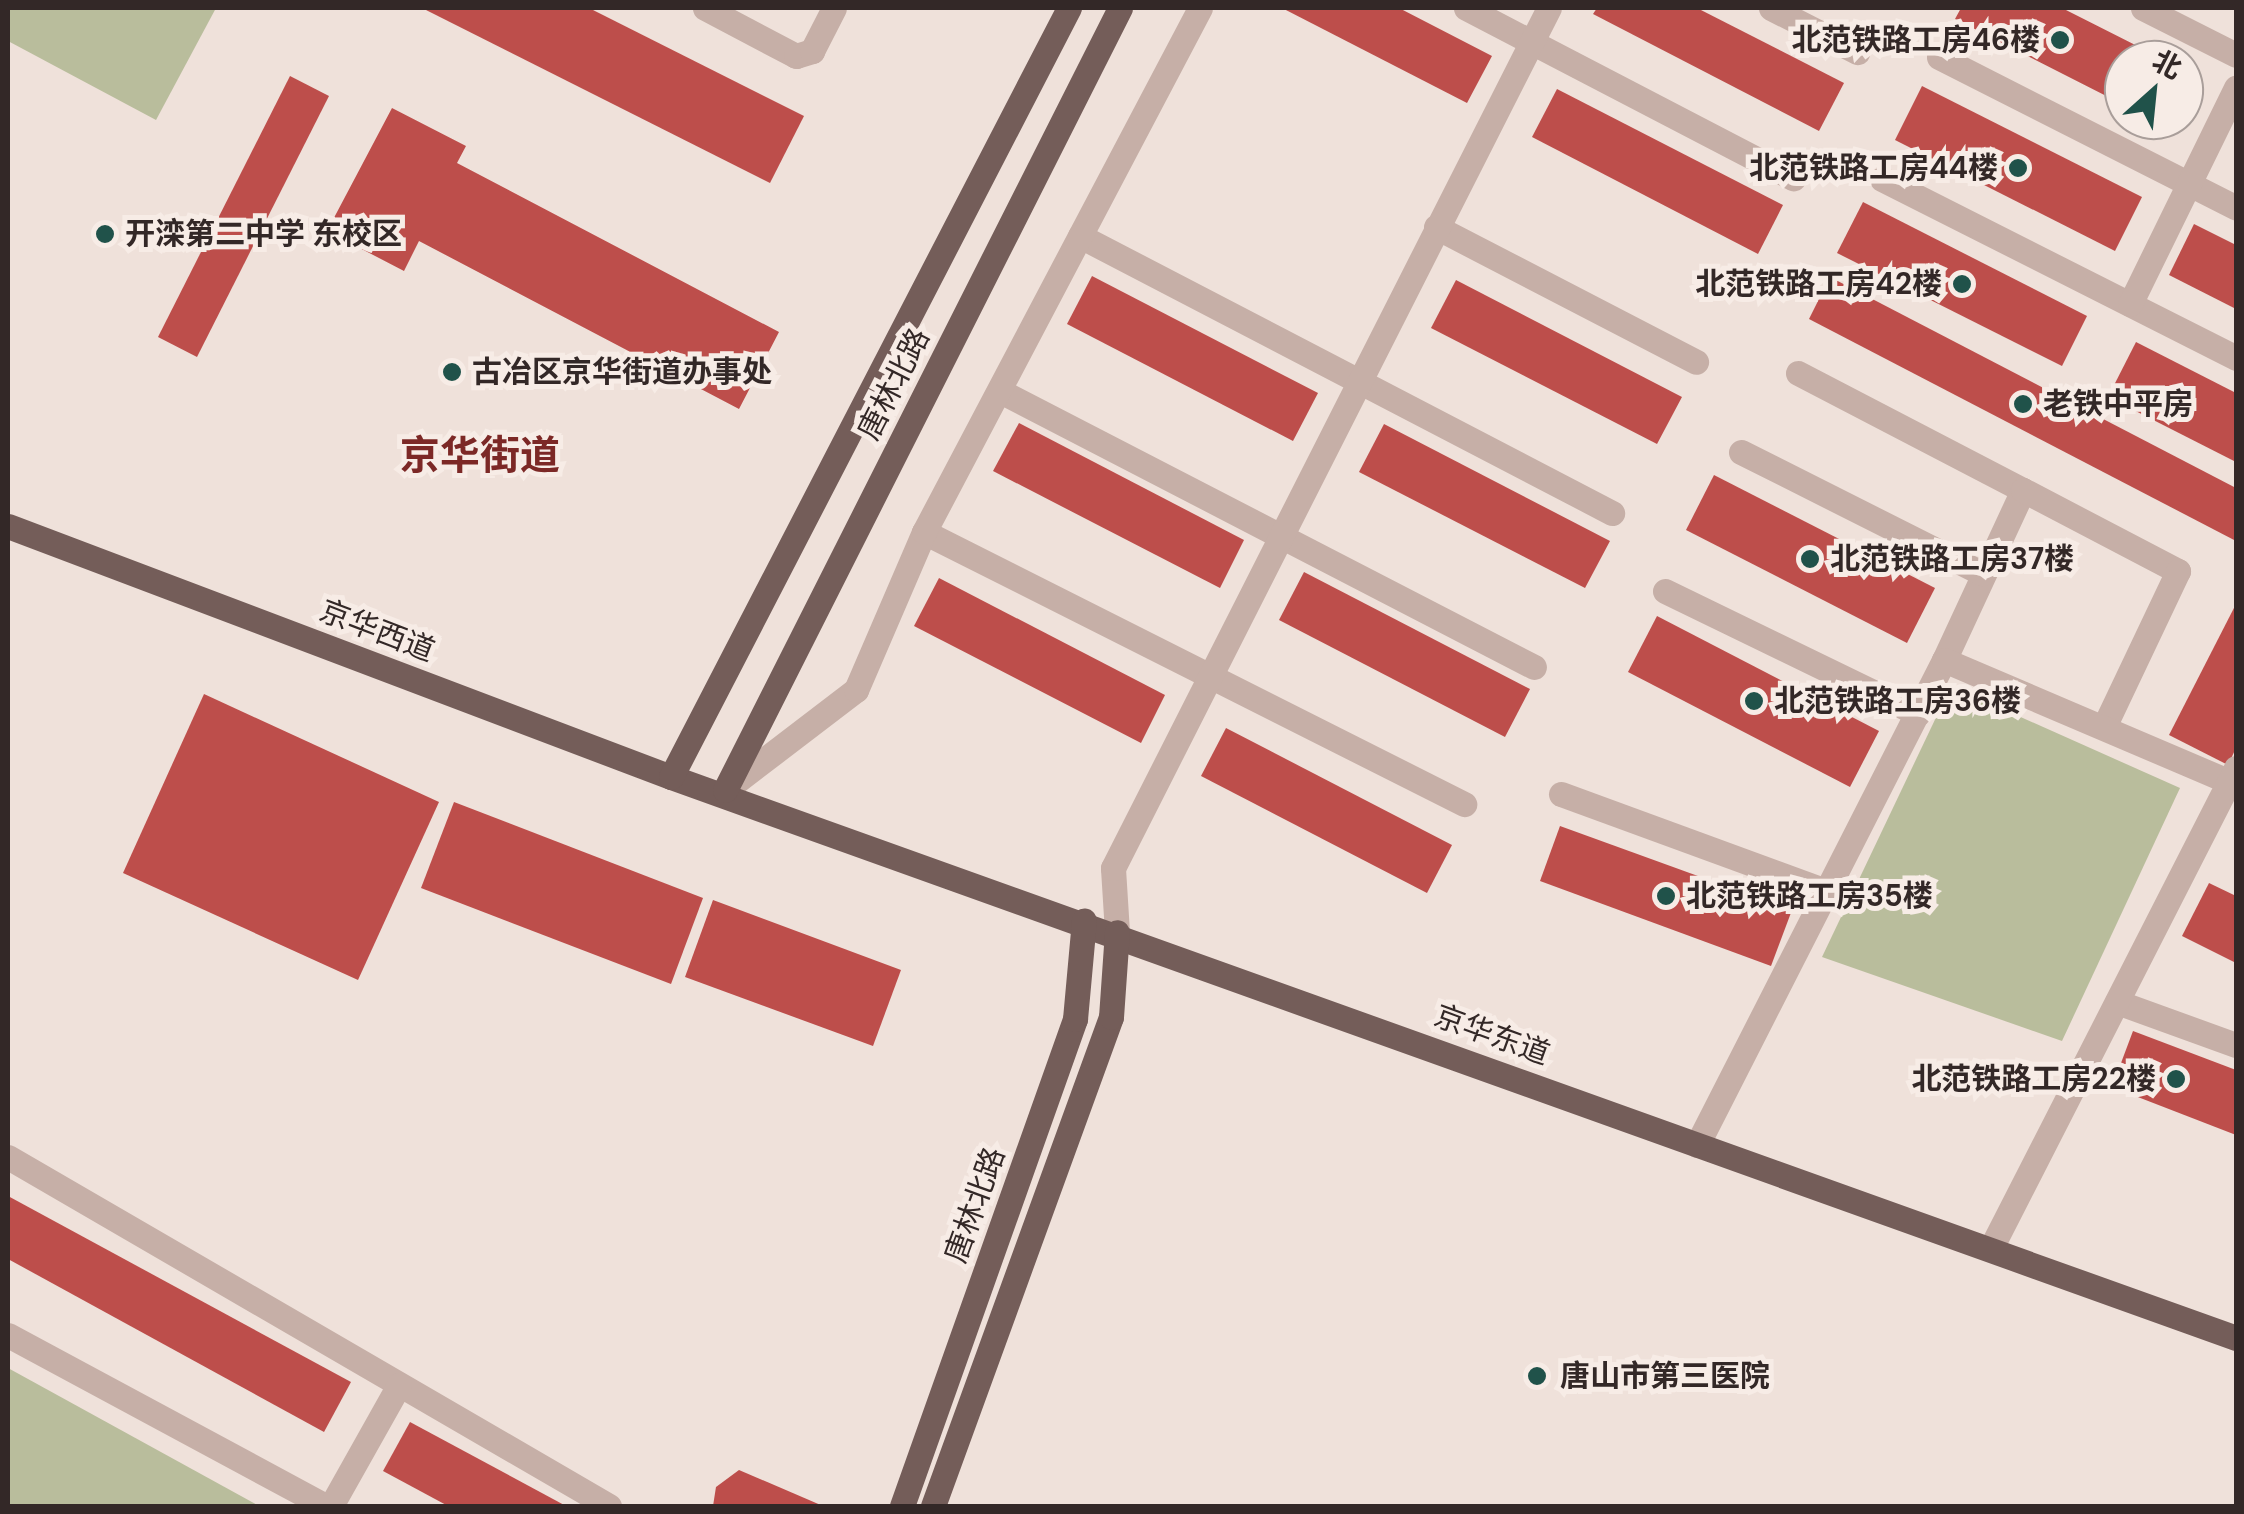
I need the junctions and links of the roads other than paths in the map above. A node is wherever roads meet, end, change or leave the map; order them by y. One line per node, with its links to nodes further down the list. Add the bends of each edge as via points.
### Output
1 (706, 8): 2 (street, via 796,56 812,50)
2 (834, 8)
3 (1069, 8): 41 (main road, 唐林北路)
4 (1120, 8): 42 (main road, 唐林北路)
5 (1200, 8): 20 (street)
6 (1466, 8): 10 (street)
7 (1549, 8): 10 (street)
8 (1771, 8): 11 (street)
9 (2144, 8): 12 (street)
10 (1531, 42): 15 (street); 19 (street)
11 (1857, 52)
12 (2236, 55)
13 (1939, 57): 17 (street)
14 (2236, 88): 17 (street)
15 (1793, 178)
16 (1882, 179): 21 (street)
17 (2189, 184): 18 (street); 21 (street)
18 (2236, 208)
19 (1436, 227): 23 (street); 25 (street)
20 (1080, 236): 25 (street); 26 (street)
21 (2130, 304): 22 (street)
22 (2236, 358)
23 (1696, 362)
24 (1798, 372): 28 (street)
25 (1357, 380): 29 (street); 32 (street)
26 (1000, 391): 31 (street); 32 (street)
27 (1741, 452): 33 (street)
28 (2023, 490): 33 (street); 39 (street, via 2178,570)
29 (1612, 513)
30 (8, 526): 41 (main road, 京华西道)
31 (924, 532): 37 (street); 42 (street, via 856,690)
32 (1277, 534): 36 (street); 37 (street)
33 (1982, 574): 35 (street)
34 (1665, 591): 38 (street)
35 (1944, 660): 38 (street); 39 (street)
36 (1534, 667)
37 (1205, 674): 44 (street); 47 (street, via 1113,868)
38 (1918, 714): 45 (street)
39 (2104, 727): 40 (street)
40 (2233, 775): 48 (street)
41 (671, 777): 42 (main road, 京华西道)
42 (725, 790): 46 (main road, 京华东道)
43 (1562, 794): 45 (street)
44 (1464, 804)
45 (1826, 891): 50 (street)
46 (1084, 920): 47 (main road, 京华东道); 58 (main road, 唐林北路, via 1075,1019)
47 (1116, 932): 50 (main road, 京华东道); 59 (main road, via 1111,1017)
48 (2117, 1002): 49 (street); 52 (street)
49 (2236, 1045)
50 (1696, 1145): 52 (main road, 京华东道)
51 (8, 1157): 55 (street)
52 (1991, 1248): 54 (main road, 京华东道)
53 (8, 1335): 56 (street)
54 (2236, 1338)
55 (399, 1385): 56 (street); 57 (street)
56 (328, 1506)
57 (609, 1506)
58 (902, 1506)
59 (933, 1506)

